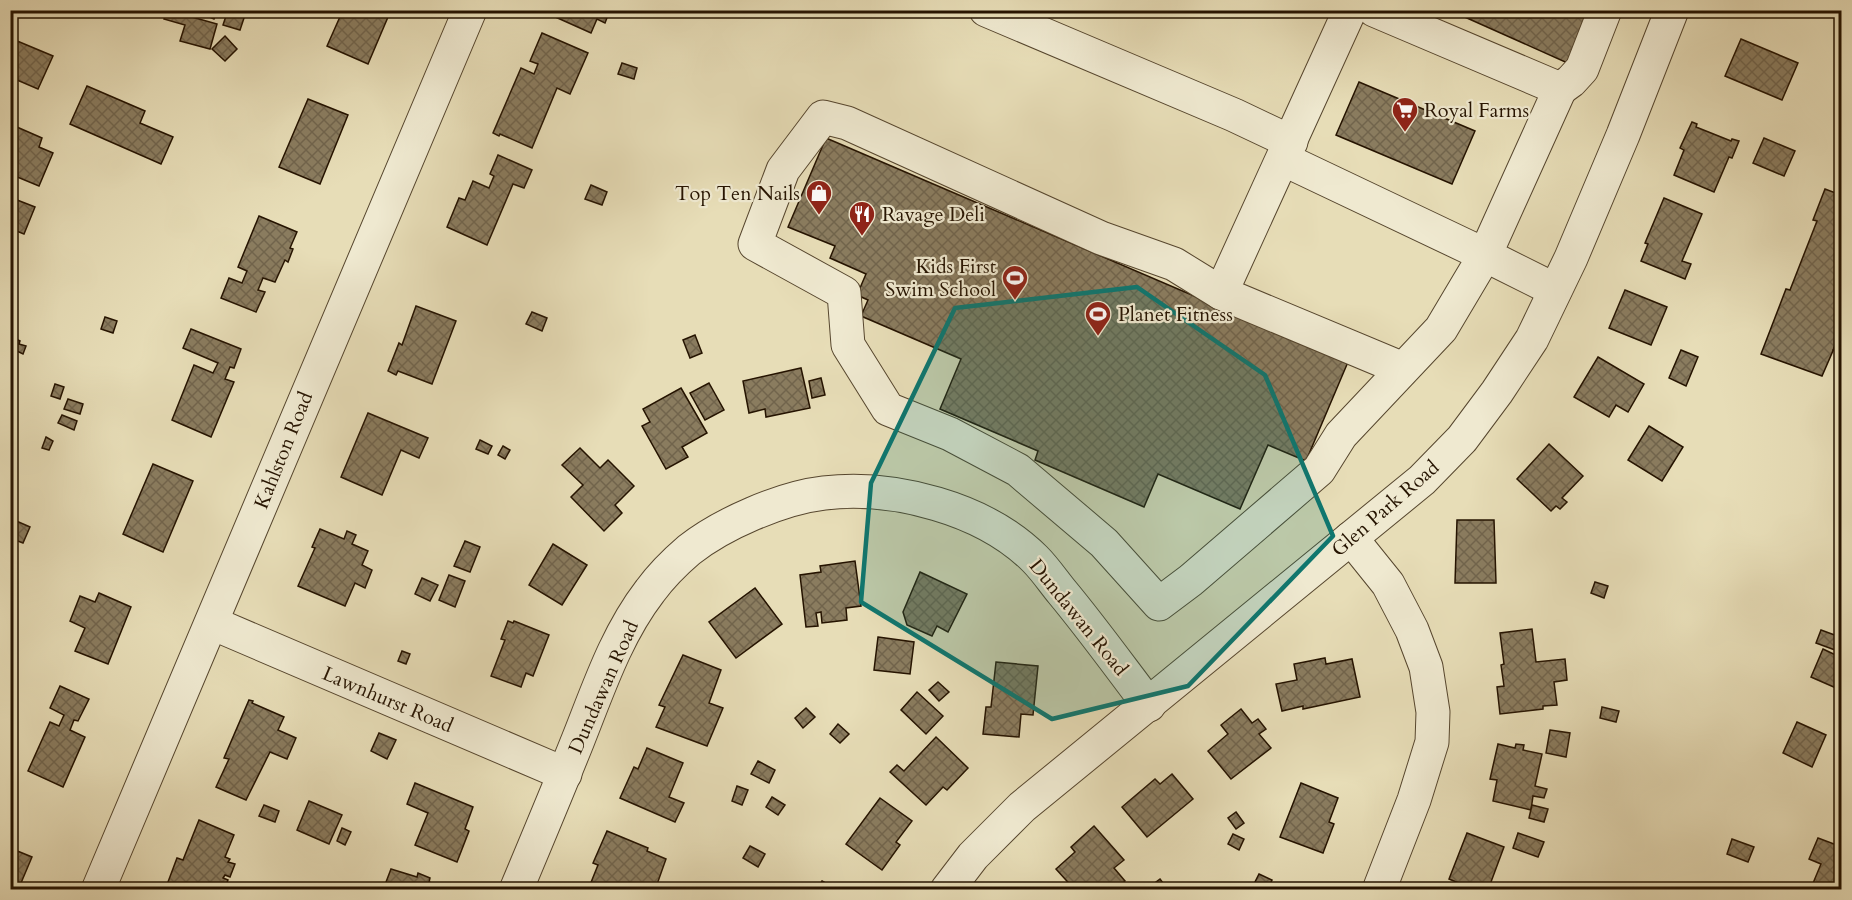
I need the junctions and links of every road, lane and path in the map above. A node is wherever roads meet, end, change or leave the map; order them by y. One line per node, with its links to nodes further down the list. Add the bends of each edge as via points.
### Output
1 (470, 10): 14 (street, Kahlston Road)
2 (986, 10): 8 (street, via 1234,114)
3 (1350, 10): 8 (street)
4 (1605, 10): 7 (street, via 1582,69)
5 (1672, 10): 10 (street, Glen Park Road)
6 (1393, 14): 7 (street)
7 (1560, 89): 9 (street)
8 (1287, 151): 9 (street); 11 (street)
9 (1485, 255): 10 (street); 12 (street, via 1441,329)
10 (1555, 290): 13 (street, Glen Park Road, via 1532,339 1462,439 1422,480)
11 (1221, 293): 12 (street); 12 (street, via 1174,264 1101,238 847,123 824,117 783,170 756,244 844,293 848,345 888,409 950,434 1018,470 1104,543 1159,604 1319,470 1341,435)
12 (1403, 369)
13 (1351, 538): 15 (street, Glen Park Road); 20 (street, via 1388,585 1412,630 1426,667 1433,712 1432,742)
14 (212, 623): 16 (street, Lawnhurst Road); 17 (street, Kahlston Road)
15 (1149, 705): 16 (street, Dundawan Road, via 1034,558 996,529 956,509 887,492 822,493 764,509 719,531 690,549 667,571 649,592 611,657); 19 (street, Glen Park Road, via 1022,807 973,856)
16 (565, 774): 18 (street, Dundawan Road)
17 (98, 890)
18 (516, 890)
19 (947, 890)
20 (1378, 890)

